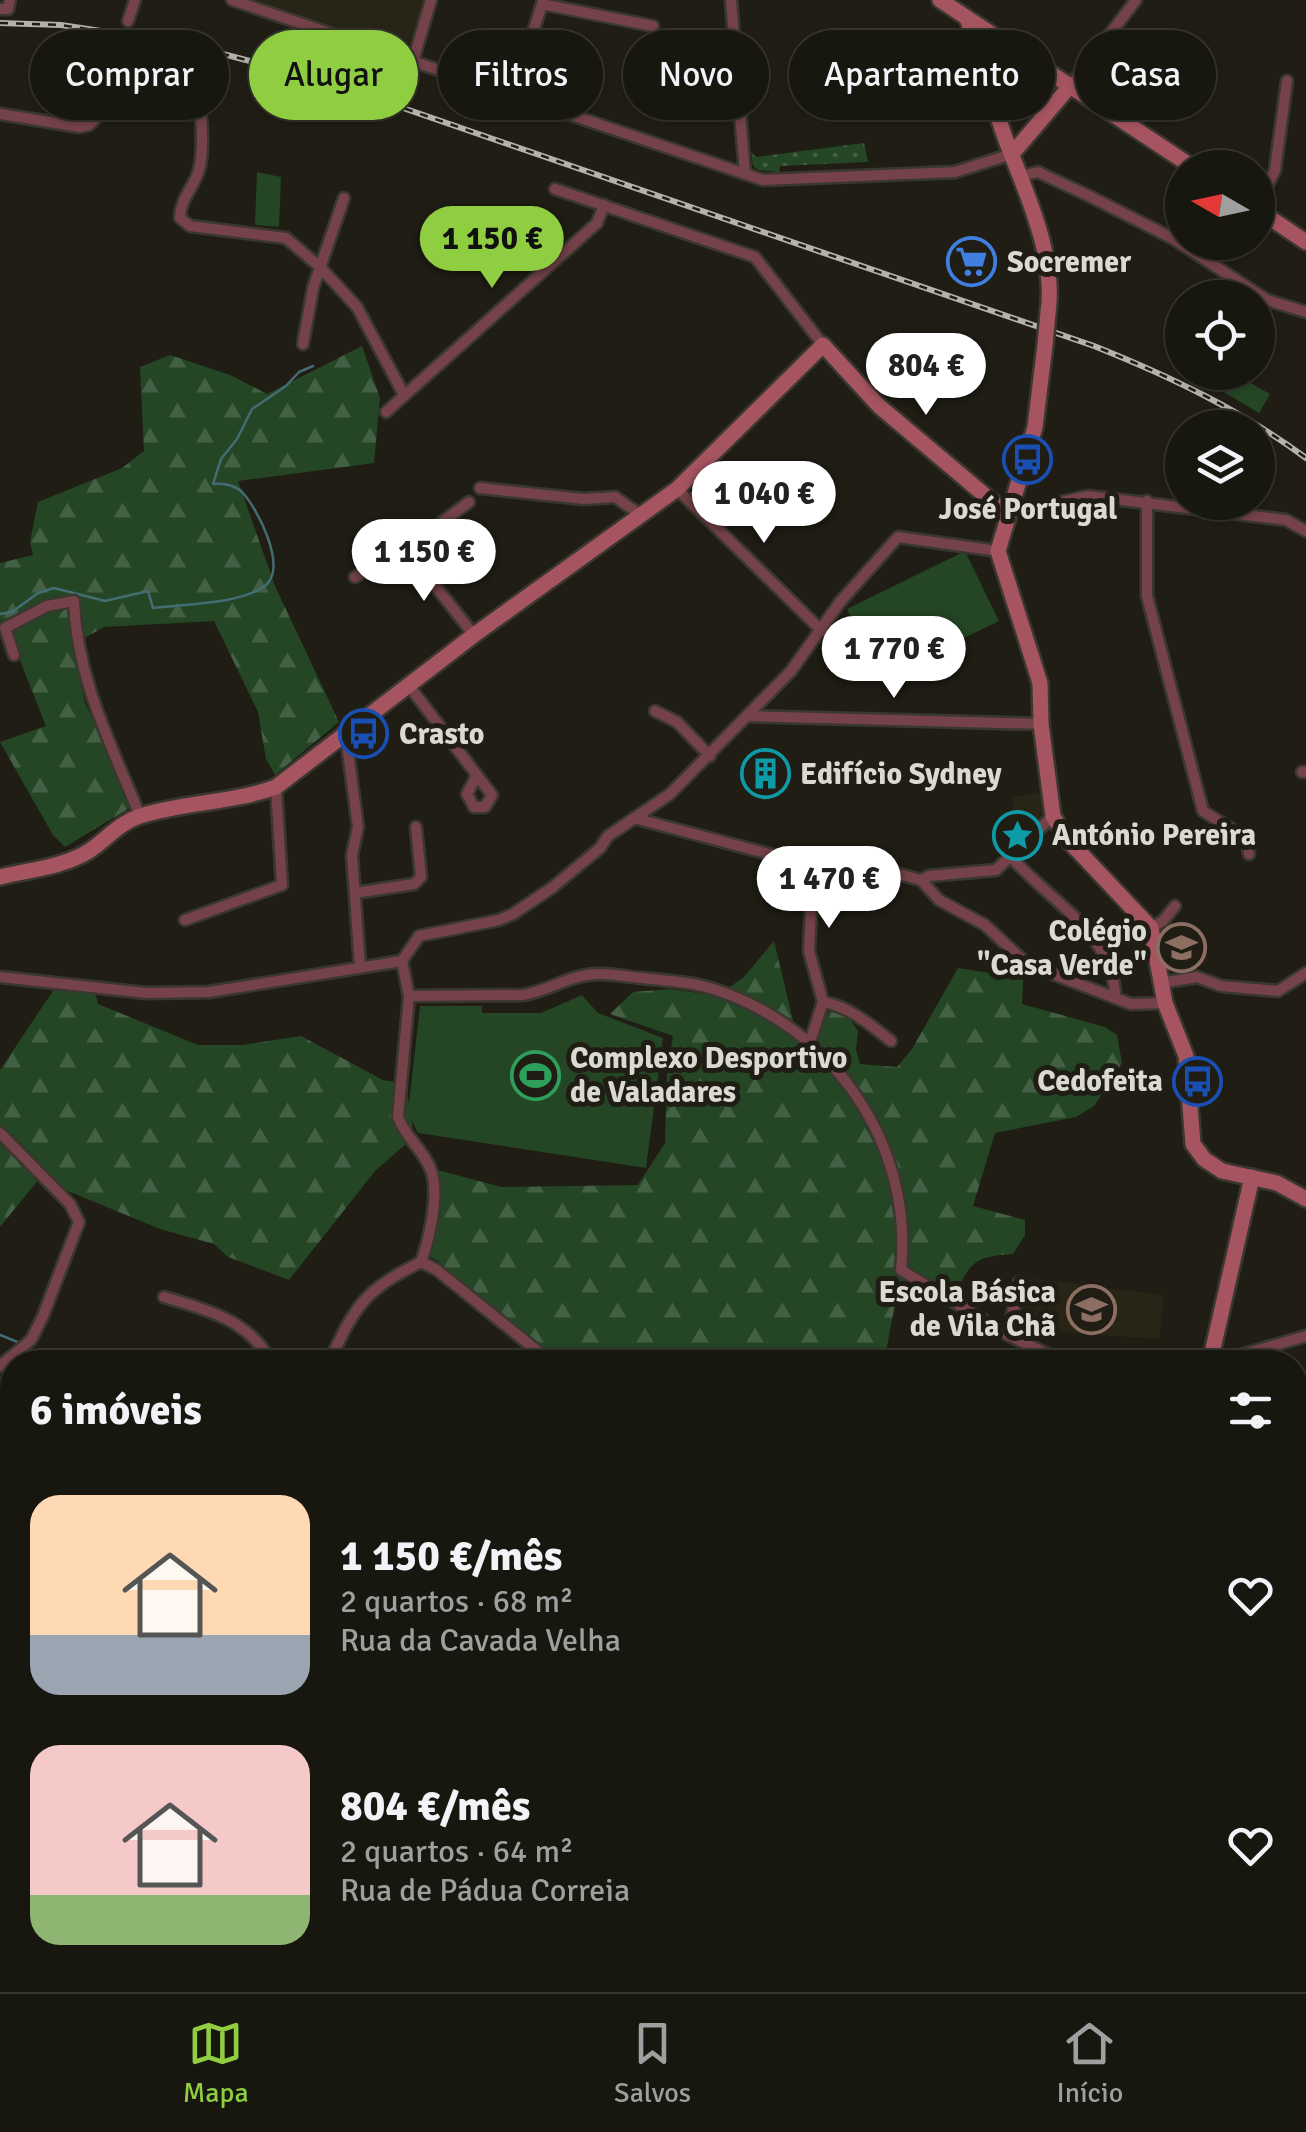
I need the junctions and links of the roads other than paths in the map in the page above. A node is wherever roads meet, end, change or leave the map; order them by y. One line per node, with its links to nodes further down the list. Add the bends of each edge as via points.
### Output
1 (10, 0): 10 (street, via 8,9)
2 (135, 0): 12 (street)
3 (232, 0): 14 (street)
4 (430, 0): 16 (street)
5 (730, 0): 24 (street)
6 (940, 0): 11 (street)
7 (961, 0): 11 (street)
8 (1136, 0): 18 (street)
9 (543, 2): 13 (street); 15 (street)
10 (0, 9)
11 (968, 18): 18 (street); 22 (street)
12 (128, 21)
13 (653, 26)
14 (322, 30)
15 (534, 30)
16 (418, 46)
17 (1286, 81): 23 (street)
18 (1070, 86): 21 (street); 22 (street)
19 (0, 114): 31 (street, via 89,125 114,56 190,76 198,86 202,154 180,218 190,226 286,238)
20 (588, 120): 24 (street)
21 (1167, 150)
22 (1012, 154): 24 (street, via 934,174 776,180); 25 (street)
23 (1275, 163)
24 (744, 174)
25 (1022, 176): 32 (street, via 1038,172 1089,196 1172,238 1267,300); 41 (street, bridge, via 1051,292 1035,427)
26 (555, 189): 28 (street)
27 (344, 198): 31 (street)
28 (604, 205): 34 (street, via 756,258); 35 (street, via 596,223)
29 (1275, 219): 30 (street)
30 (1306, 242)
31 (320, 267): 33 (street); 35 (street, via 357,307)
32 (1306, 312)
33 (302, 344)
34 (823, 345): 38 (street); 41 (street, via 879,406)
35 (404, 393): 36 (street)
36 (386, 412)
37 (480, 488): 42 (street, via 616,497)
38 (677, 489): 42 (street); 47 (street)
39 (1147, 501): 41 (street, via 1073,497); 43 (street, via 1286,520); 62 (street, via 1147,596 1202,810 1248,840)
40 (469, 502): 44 (street)
41 (1007, 514): 45 (street)
42 (642, 516): 48 (street)
43 (1306, 531)
44 (406, 549): 46 (street); 48 (street)
45 (998, 552): 47 (street, via 898,538); 53 (street, via 1040,684)
46 (355, 577)
47 (822, 631): 52 (street)
48 (474, 636): 50 (street)
49 (14, 655): 58 (street, via 5,628 47,606 74,601 85,680)
50 (410, 686): 54 (street); 56 (street)
51 (655, 711): 55 (street, via 677,722)
52 (747, 716): 53 (street); 55 (street)
53 (1040, 724): 59 (street)
54 (346, 737): 57 (street); 67 (street, via 358,827)
55 (710, 756): 60 (street)
56 (477, 775)
57 (276, 788): 58 (street); 69 (street, via 282,885)
58 (140, 816): 65 (street, via 88,852)
59 (1054, 816): 63 (street); 70 (street, via 1066,838)
60 (634, 818): 64 (street, via 784,858); 71 (street, via 512,914 419,936)
61 (416, 827): 67 (street, via 421,876 414,884)
62 (1249, 854)
63 (1012, 858): 66 (street, via 996,870); 77 (street, via 1096,939 1116,976)
64 (820, 859): 66 (street); 78 (street, via 809,950)
65 (0, 877)
66 (921, 880): 77 (street, via 1027,964)
67 (355, 893): 72 (street)
68 (1176, 906): 70 (street)
69 (185, 920)
70 (1151, 928): 75 (street)
71 (402, 961): 72 (street); 76 (street)
72 (360, 967): 74 (street, via 209,992 146,993)
73 (1306, 973): 75 (street, via 1278,991 1197,977)
74 (0, 977)
75 (1162, 983): 79 (street)
76 (409, 996): 81 (street, via 523,995 600,974 692,984 760,1010); 85 (street, via 398,1117 433,1174 430,1238)
77 (1115, 998): 79 (street)
78 (823, 1002): 80 (street); 81 (street)
79 (1165, 1003): 83 (street, via 1186,1056 1192,1144 1222,1171)
80 (892, 1041)
81 (810, 1042): 88 (street, via 852,1086 891,1166 903,1222 900,1270)
82 (0, 1133): 90 (street, via 70,1204 79,1222 43,1316)
83 (1252, 1176): 84 (street); 95 (street)
84 (1306, 1199)
85 (421, 1262): 92 (street, via 382,1282 352,1313); 93 (street)
86 (1019, 1282): 88 (street)
87 (164, 1297): 91 (street, via 240,1325)
88 (1008, 1335): 94 (street)
89 (1306, 1336): 96 (street)
90 (19, 1350)
91 (265, 1350)
92 (335, 1350)
93 (536, 1350)
94 (1039, 1350)
95 (1213, 1350)
96 (1259, 1350)

